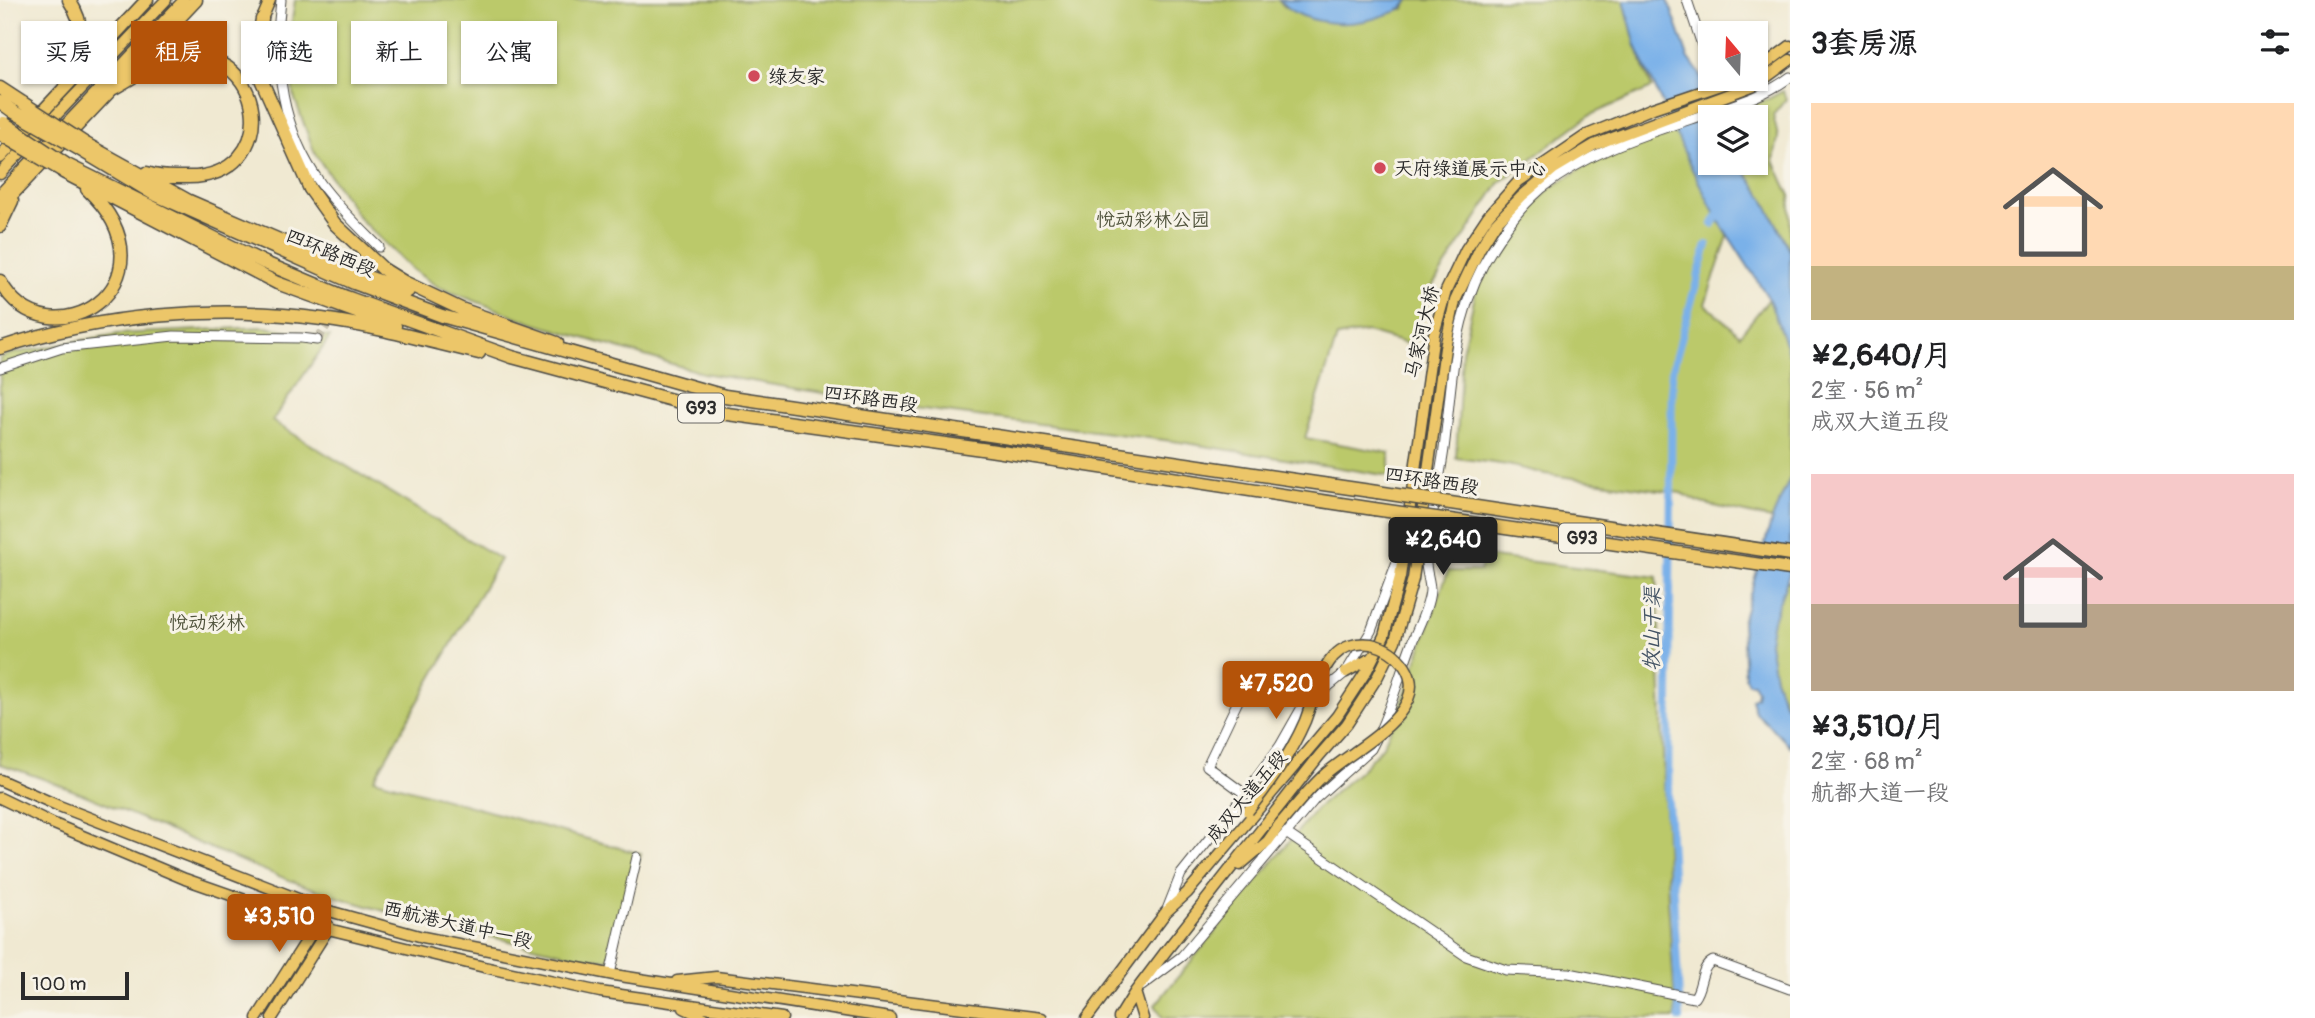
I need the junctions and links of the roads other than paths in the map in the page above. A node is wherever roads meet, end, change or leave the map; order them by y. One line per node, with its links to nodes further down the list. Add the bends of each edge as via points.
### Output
1 (69, 0): 16 (highway, via 77,11 82,39)
2 (147, 0): 16 (highway)
3 (166, 0): 26 (main road)
4 (184, 0): 29 (main road)
5 (196, 0): 15 (highway)
6 (270, 0): 9 (main road)
7 (281, 0): 32 (street, via 277,55 291,125 320,183)
8 (1687, 0): 10 (street)
9 (262, 19): 34 (highway, via 256,55 260,77 310,189 335,224 383,269)
10 (1698, 33)
11 (1790, 46): 13 (main road)
12 (1790, 60): 19 (main road, 成双大道五段)
13 (1768, 62)
14 (1790, 76): 19 (street, via 1758,95)
15 (112, 89): 24 (highway, via 168,59 205,58 223,64 245,86 255,120 239,158 218,172 197,178 155,176); 28 (highway)
16 (62, 90): 23 (highway)
17 (1700, 91): 41 (main road, 马家河大桥, via 1587,135 1519,181 1466,249 1446,291 1434,334)
18 (2, 92): 22 (highway, 四环路西段 / G93, bridge)
19 (1722, 103): 20 (main road, 成双大道五段)
20 (1662, 124): 50 (street, via 1601,151 1539,191 1486,257 1465,305 1456,343 1427,554 1430,591 1398,686 1371,748); 52 (main road, 成双大道五段, via 1594,145 1554,169 1495,224 1480,248 1455,301 1413,579 1395,641 1347,724)
21 (1, 126): 25 (highway, 四环路西段 / G93, bridge)
22 (82, 146): 24 (highway); 39 (highway, 四环路西段 / G93, via 154,194 354,283 442,316)
23 (0, 157)
24 (119, 162): 34 (highway, via 189,201 356,273)
25 (66, 168): 27 (highway); 38 (highway, 四环路西段 / G93, via 265,263)
26 (0, 174)
27 (76, 179): 33 (highway, via 102,203 120,235 121,263 112,288 92,308 63,317 44,317 17,303); 37 (highway, via 276,282)
28 (25, 180): 30 (highway); 31 (highway)
29 (0, 194)
30 (0, 207)
31 (0, 226)
32 (379, 247)
33 (0, 281)
34 (461, 309): 39 (highway)
35 (317, 340): 40 (street, via 174,336 62,348)
36 (0, 348): 37 (highway, via 114,321 218,313 323,319)
37 (462, 349): 38 (highway)
38 (512, 357): 43 (highway, 四环路西段 / G93, bridge, via 720,413)
39 (603, 361): 42 (highway, 四环路西段 / G93, bridge, via 725,396)
40 (0, 368)
41 (1405, 540): 44 (main road, 成双大道五段, via 1392,608); 45 (street, via 1371,631)
42 (1790, 554)
43 (1790, 569)
44 (1373, 657): 45 (main road); 53 (main road, 成双大道五段, via 1337,716)
45 (1346, 672): 48 (street, via 1301,709)
46 (1247, 682): 48 (street, via 1207,766)
47 (0, 780): 54 (main road, 西航港大道中一段)
48 (1245, 794): 55 (street, via 1181,874)
49 (0, 798): 56 (main road, 西航港大道中一段, via 185,879)
50 (1283, 829): 52 (main road); 53 (main road, bridge, via 1324,775 1396,720 1407,706 1410,675 1398,657 1377,645 1361,643 1333,657 1270,784); 60 (street, via 1482,964 1569,973 1694,998 1704,969 1713,961); 61 (street, via 1182,956)
51 (637, 857): 58 (street)
52 (1222, 880): 61 (main road, 成双大道五段)
53 (1187, 893): 55 (main road, 成双大道五段)
54 (328, 911): 56 (main road); 57 (main road); 58 (main road, 西航港大道中一段, via 423,937)
55 (1166, 912): 64 (main road, 成双大道五段)
56 (316, 924): 57 (main road, 西航港大道中一段); 65 (main road)
57 (328, 929): 62 (main road, 西航港大道中一段, via 587,989); 66 (main road)
58 (611, 974): 59 (main road, 西航港大道中一段)
59 (662, 983): 63 (main road, via 716,977); 69 (main road, 西航港大道中一段)
60 (1790, 989)
61 (1135, 992): 71 (main road, 成双大道五段); 72 (main road)
62 (672, 1002): 67 (main road); 68 (main road, 西航港大道中一段)
63 (1020, 1017): 70 (main road)
64 (1084, 1017)
65 (257, 1018)
66 (272, 1018)
67 (705, 1018)
68 (782, 1018)
69 (890, 1018)
70 (1042, 1018)
71 (1119, 1018)
72 (1143, 1018)

